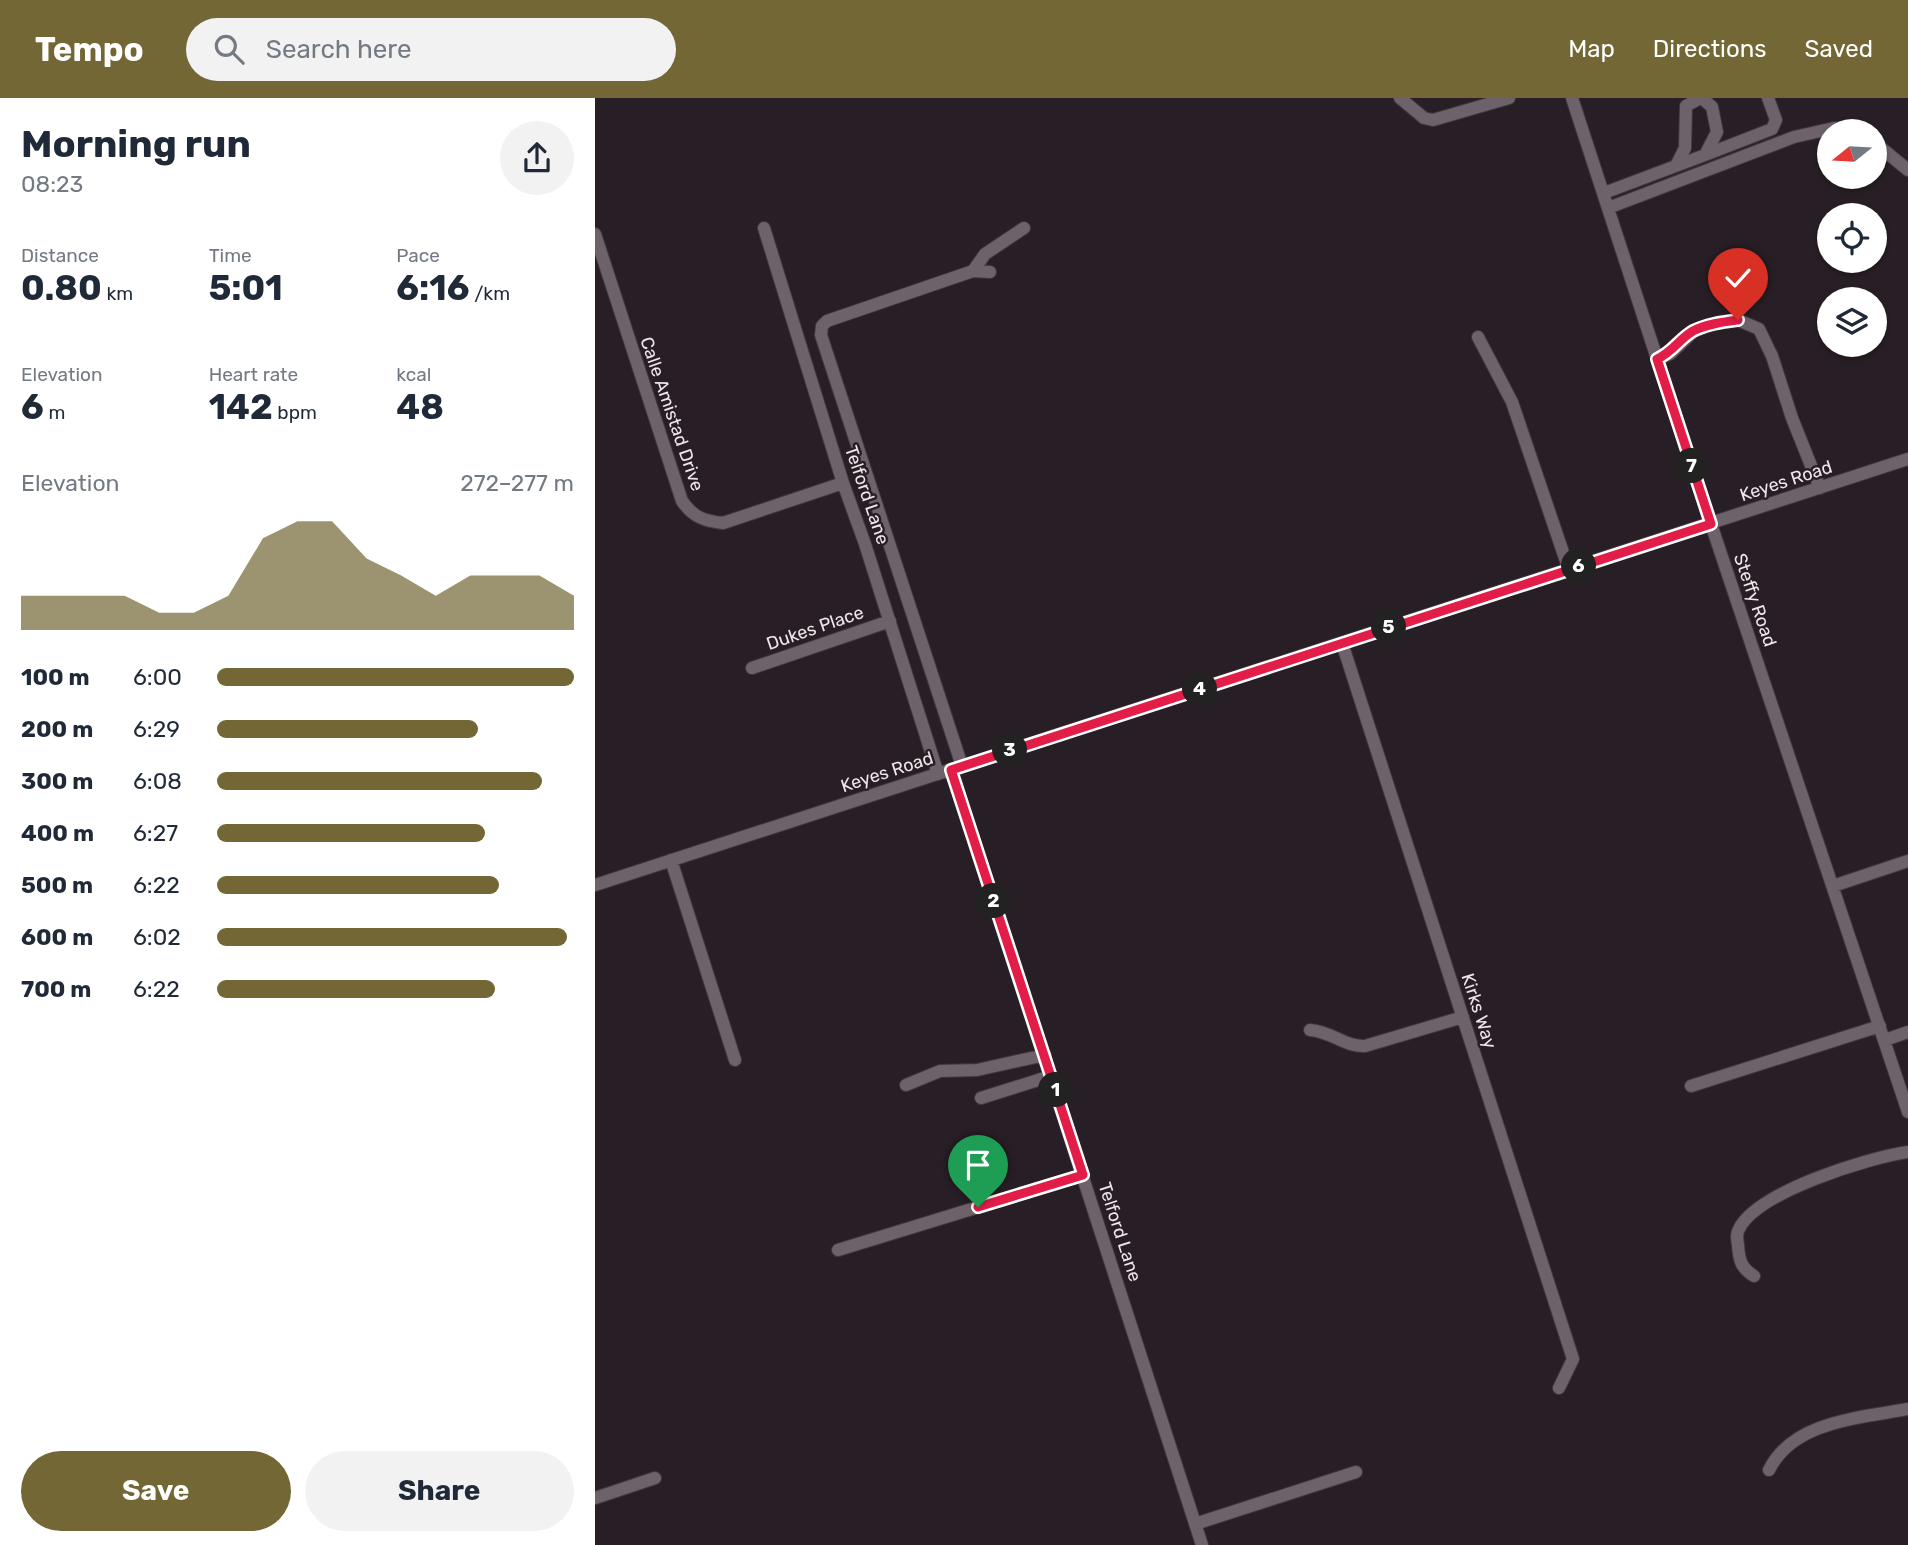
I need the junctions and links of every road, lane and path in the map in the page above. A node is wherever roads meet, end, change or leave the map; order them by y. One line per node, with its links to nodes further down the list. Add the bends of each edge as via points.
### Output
1 (1400, 98): 2 (street, via 1433,120)
2 (1509, 98)
3 (1572, 98): 11 (street, Steffy Road)
4 (1701, 98): 8 (street, via 1712,107 1717,132); 9 (street, via 1685,106 1685,148)
5 (1768, 98): 8 (street, via 1776,120 1772,129)
6 (1817, 132): 12 (street)
7 (1887, 153): 10 (street)
8 (1705, 155): 9 (street)
9 (1677, 164): 11 (street)
10 (1908, 170)
11 (1604, 193): 12 (street, Steffy Road)
12 (1608, 208): 20 (street, Steffy Road)
13 (764, 228): 22 (street, Telford Lane)
14 (1024, 228): 17 (street, via 985,254)
15 (595, 234): 16 (street, Calle Amistad Drive)
16 (597, 247): 22 (street, Calle Amistad Drive, via 682,501 691,514 723,523)
17 (973, 271): 18 (street); 29 (street, Telford Lane, via 827,321 821,335)
18 (990, 272)
19 (1478, 337): 25 (street, via 1512,402)
20 (1657, 359): 23 (street, via 1670,354 1694,331 1716,323 1738,320 1759,329); 24 (street, Steffy Road)
21 (1908, 460): 23 (street, Keyes Road)
22 (843, 484): 26 (street, Telford Lane)
23 (1820, 488): 24 (street, Keyes Road)
24 (1711, 524): 25 (street, Keyes Road); 34 (street, Steffy Road)
25 (1569, 570): 27 (street, Keyes Road)
26 (890, 621): 28 (street, Dukes Place); 30 (street, Telford Lane)
27 (1342, 643): 29 (street, Keyes Road); 35 (street, Kirks Way)
28 (752, 668)
29 (957, 768): 30 (street, Keyes Road); 40 (street, Telford Lane)
30 (938, 774): 31 (street, Keyes Road)
31 (671, 860): 33 (street, Keyes Road); 41 (street)
32 (1908, 861): 34 (street)
33 (595, 885)
34 (1833, 886): 36 (street, Steffy Road)
35 (1463, 1017): 37 (street, via 1355,1046 1324,1031); 51 (street, Kirks Way, via 1573,1359)
36 (1880, 1026): 39 (street, Steffy Road); 44 (street)
37 (1310, 1030)
38 (1908, 1032): 39 (street)
39 (1885, 1040): 46 (street, Steffy Road)
40 (1045, 1055): 42 (street, Telford Lane); 43 (street, via 977,1070 940,1071)
41 (735, 1060)
42 (1052, 1076): 45 (street); 48 (street, Telford Lane)
43 (906, 1085)
44 (1691, 1086)
45 (981, 1098)
46 (1908, 1112)
47 (1908, 1152): 50 (street, via 1793,1187 1750,1213 1737,1231 1738,1250 1745,1271)
48 (1083, 1175): 49 (street); 57 (street, Telford Lane)
49 (838, 1250)
50 (1754, 1276)
51 (1559, 1388)
52 (1908, 1409): 53 (street, via 1808,1433 1792,1441)
53 (1769, 1470)
54 (1356, 1472): 57 (street)
55 (655, 1478): 56 (street)
56 (595, 1497)
57 (1195, 1524): 58 (street, Telford Lane)
58 (1202, 1545)

